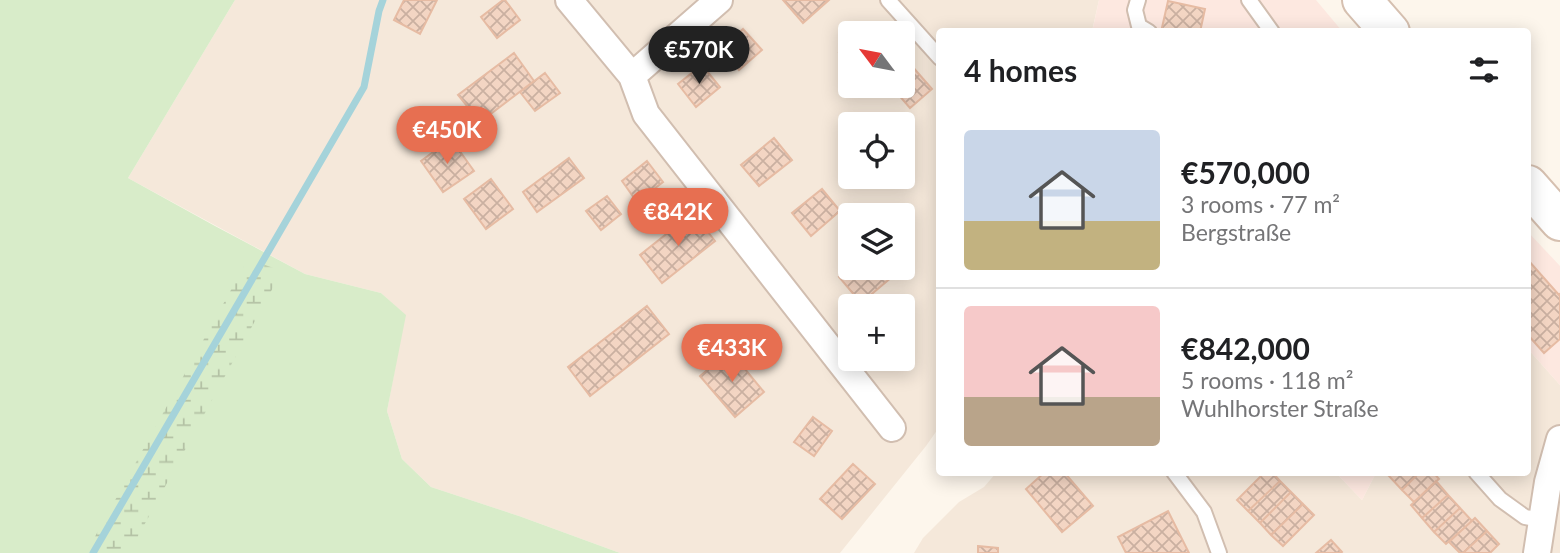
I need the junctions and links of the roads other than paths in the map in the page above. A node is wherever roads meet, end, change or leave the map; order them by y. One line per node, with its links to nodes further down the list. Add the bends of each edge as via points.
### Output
1 (569, 0): 11 (street)
2 (719, 0): 11 (street)
3 (888, 0): 10 (lane)
4 (1138, 0): 7 (lane, via 1135,9)
5 (1250, 0): 8 (lane)
6 (1362, 0): 9 (main road)
7 (1142, 28)
8 (1269, 28)
9 (1386, 28)
10 (936, 54)
11 (632, 76): 14 (street, via 646,114)
12 (1531, 188): 13 (main road)
13 (1560, 222)
14 (891, 428)
15 (1560, 439): 18 (street)
16 (1177, 476): 19 (lane, via 1204,512)
17 (1480, 476): 18 (lane, via 1525,517)
18 (1542, 520): 20 (street)
19 (1219, 553)
20 (1538, 553)

